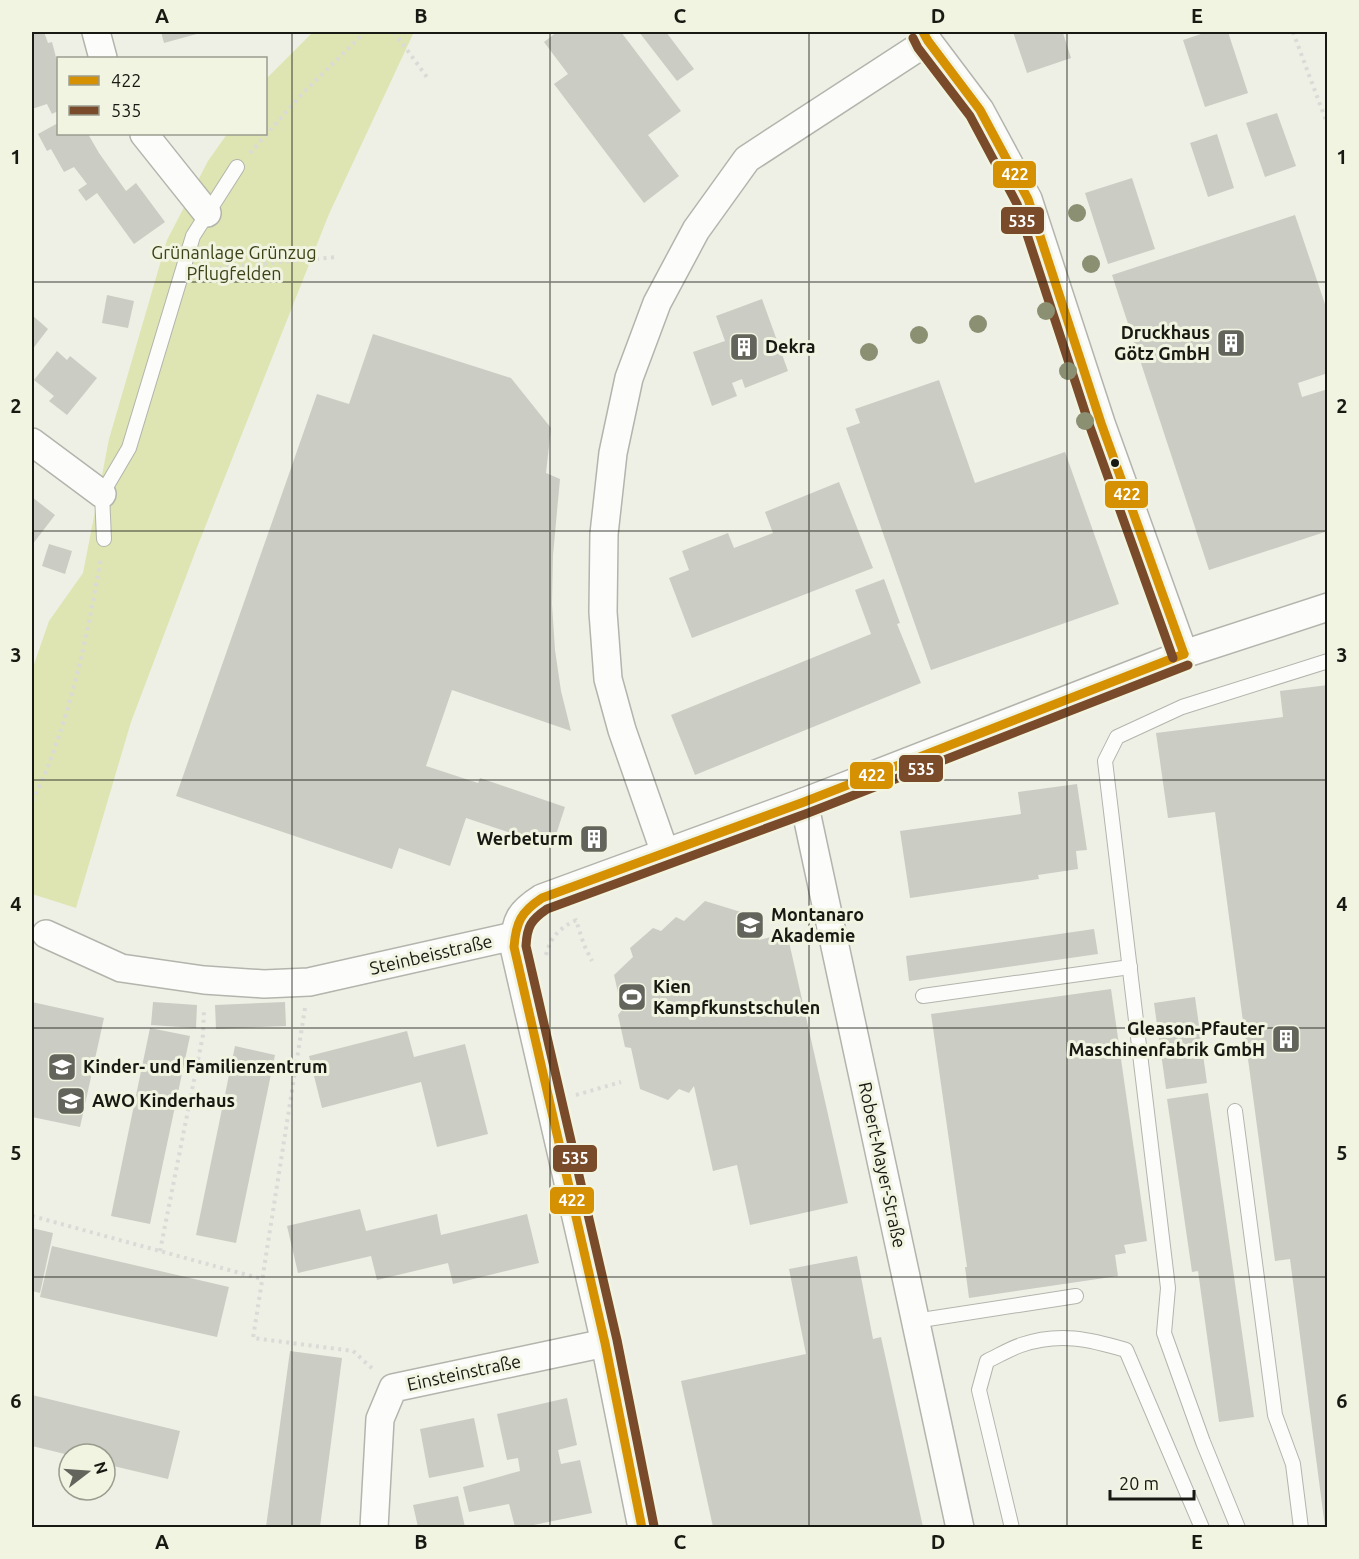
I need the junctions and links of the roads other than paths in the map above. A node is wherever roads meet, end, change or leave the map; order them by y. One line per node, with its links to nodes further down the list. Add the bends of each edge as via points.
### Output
1 (96, 32): 3 (street)
2 (926, 36): 11 (street, via 980,110 1028,199 1101,423); 14 (street, via 747,159 696,230 657,303 629,378 613,453 604,534 603,612 608,679)
3 (103, 57)
4 (145, 135): 6 (street)
5 (237, 168): 6 (lane)
6 (207, 213): 8 (lane, via 193,236 129,448)
7 (32, 441): 8 (street)
8 (102, 494): 9 (lane)
9 (105, 539)
10 (1328, 607): 11 (street, Steinbeisstraße)
11 (1184, 654): 13 (street, Steinbeisstraße)
12 (1328, 661): 17 (lane, via 1182,708 1117,737 1105,761)
13 (804, 802): 14 (street, Steinbeisstraße); 21 (street, Robert-Mayer-Straße)
14 (665, 853): 16 (street, Steinbeisstraße, via 542,898 526,908)
15 (46, 934): 16 (street, Steinbeisstraße, via 121,968 264,984 309,982)
16 (514, 936): 22 (street, via 524,998)
17 (1130, 967): 18 (lane); 28 (lane, via 1168,1288 1164,1332)
18 (923, 996)
19 (1235, 1111): 29 (lane, via 1275,1415 1293,1464)
20 (1076, 1296): 21 (lane)
21 (915, 1321): 25 (street, Robert-Mayer-Straße)
22 (605, 1343): 23 (street, Einsteinstraße, via 393,1388 380,1419); 24 (street)
23 (374, 1527)
24 (642, 1527)
25 (960, 1527)
26 (1012, 1527): 27 (lane, via 979,1389 987,1361 1020,1345 1058,1337 1094,1340 1126,1350)
27 (1202, 1527)
28 (1238, 1527)
29 (1301, 1527)

